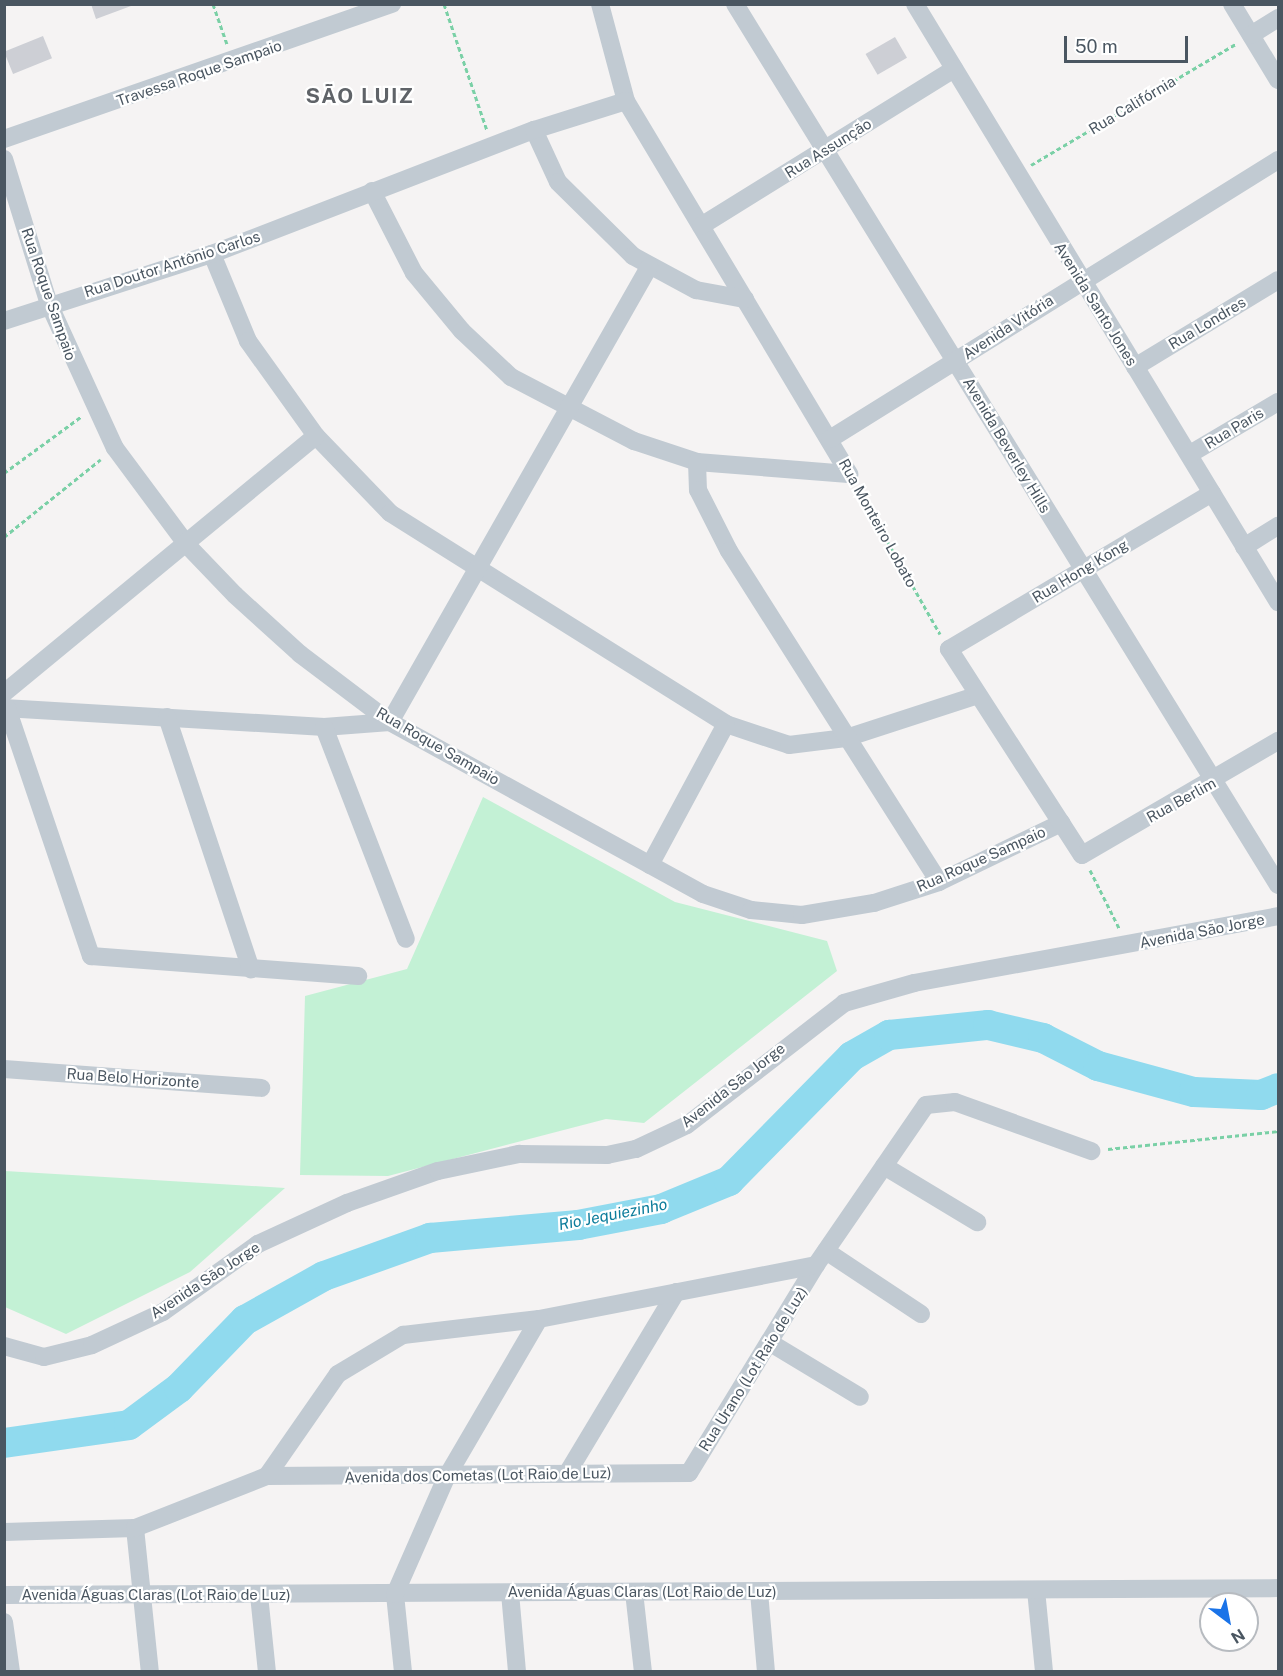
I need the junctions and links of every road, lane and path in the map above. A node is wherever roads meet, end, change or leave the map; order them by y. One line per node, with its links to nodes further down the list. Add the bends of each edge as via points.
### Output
1 (213, 4): 10 (path)
2 (392, 4): 10 (street, Travessa Roque Sampaio)
3 (444, 4): 16 (path)
4 (600, 4): 13 (street, Rua Monteiro Lobato)
5 (735, 4): 17 (street, Avenida Beverley Hills)
6 (915, 4): 11 (street, Avenida Santo Jones)
7 (1232, 4): 9 (street)
8 (1278, 18): 9 (street)
9 (1251, 35): 12 (street); 20 (path, Rua Califórnia)
10 (234, 62): 15 (street, Travessa Roque Sampaio)
11 (954, 69): 17 (street, Rua Assunção); 20 (street, Avenida Santo Jones)
12 (1278, 80)
13 (626, 101): 14 (street, Rua Doutor Antônio Carlos); 22 (street, Rua Monteiro Lobato)
14 (534, 130): 16 (street, Rua Doutor Antônio Carlos); 24 (street, via 558,182 591,220)
15 (4, 139)
16 (492, 146): 21 (street, Rua Doutor Antônio Carlos)
17 (825, 151): 22 (street, Rua Assunção); 30 (street, Avenida Beverley Hills)
18 (4, 159): 28 (street, Rua Roque Sampaio)
19 (1278, 160): 25 (street, Avenida Vitória)
20 (1017, 174): 25 (street, Avenida Santo Jones)
21 (372, 191): 23 (street, Rua Doutor Antônio Carlos); 33 (street, via 414,273 462,331 511,377)
22 (701, 226): 27 (street, Rua Monteiro Lobato)
23 (212, 254): 28 (street, Rua Doutor Antônio Carlos); 35 (street, via 248,341)
24 (648, 267): 27 (street, via 696,290); 33 (street)
25 (1081, 280): 30 (street, Avenida Vitória); 31 (street, Avenida Santo Jones)
26 (1278, 280): 31 (street, Rua Londres)
27 (744, 299): 36 (street, Rua Monteiro Lobato)
28 (49, 304): 29 (street, Rua Doutor Antônio Carlos); 34 (street, Rua Roque Sampaio)
29 (4, 321)
30 (955, 361): 36 (street, Avenida Vitória); 48 (street, Avenida Beverley Hills)
31 (1135, 367): 38 (street, Avenida Santo Jones)
32 (1278, 402): 38 (street, Rua Paris)
33 (568, 407): 39 (street, via 634,441); 47 (street)
34 (93, 408): 37 (street, Rua Roque Sampaio); 40 (path)
35 (316, 436): 45 (street); 47 (street, via 390,513)
36 (830, 439): 41 (street, Rua Monteiro Lobato)
37 (115, 448): 44 (path); 45 (street, Rua Roque Sampaio)
38 (1190, 454): 42 (street, Avenida Santo Jones)
39 (697, 462): 41 (street); 57 (street, via 698,490 708,513)
40 (4, 473)
41 (849, 474): 50 (path, Rua Monteiro Lobato)
42 (1212, 493): 46 (street, Avenida Santo Jones); 48 (street, Rua Hong Kong)
43 (1278, 526): 46 (street)
44 (4, 537)
45 (187, 545): 52 (street); 54 (street, Rua Roque Sampaio, via 300,654)
46 (1244, 547): 49 (street, Avenida Santo Jones)
47 (475, 568): 54 (street); 55 (street)
48 (1083, 570): 50 (street, Rua Hong Kong); 59 (street, Avenida Beverley Hills)
49 (1278, 602)
50 (949, 648): 51 (street)
51 (978, 695): 57 (street); 60 (street)
52 (6, 703): 53 (street); 68 (street, via 91,956)
53 (167, 717): 56 (street); 68 (street)
54 (390, 722): 56 (street); 62 (street, Rua Roque Sampaio)
55 (726, 724): 57 (street, via 789,745); 62 (street)
56 (324, 727): 66 (street)
57 (846, 738): 63 (street)
58 (1278, 741): 59 (street, Rua Berlim)
59 (1213, 783): 61 (street, Rua Berlim); 64 (street, Avenida Beverley Hills)
60 (1061, 823): 61 (street); 63 (street, Rua Roque Sampaio)
61 (1082, 855): 67 (path)
62 (650, 865): 63 (street, Rua Roque Sampaio, via 703,894 751,910 802,915 874,903)
63 (939, 882)
64 (1278, 885)
65 (1278, 916): 67 (street, Avenida São Jorge)
66 (406, 939)
67 (1128, 946): 81 (street, Avenida São Jorge, via 914,983 844,1003 687,1125 636,1149 607,1155 519,1154 438,1171 347,1203 258,1244 162,1311 92,1345 44,1357)
68 (251, 969): 69 (street)
69 (358, 976)
70 (4, 1069): 71 (street, Rua Belo Horizonte)
71 (261, 1088)
72 (1278, 1131): 73 (path)
73 (1091, 1151): 74 (street, Rua Urano (Lot Raio de Luz), via 955,1102 926,1106)
74 (884, 1166): 75 (street); 76 (street, Rua Urano (Lot Raio de Luz))
75 (977, 1222)
76 (821, 1258): 77 (street); 78 (street); 80 (street, Rua Urano (Lot Raio de Luz))
77 (676, 1292): 79 (street); 83 (street)
78 (921, 1314)
79 (539, 1319): 85 (street, via 403,1335 338,1374); 86 (street)
80 (769, 1342): 82 (street); 84 (street, Rua Urano (Lot Raio de Luz))
81 (4, 1346)
82 (860, 1397)
83 (568, 1472): 84 (street, Avenida dos Cometas (Lot Raio de Luz)); 86 (street, Avenida dos Cometas (Lot Raio de Luz))
84 (689, 1473)
85 (267, 1476): 86 (street, Avenida dos Cometas (Lot Raio de Luz)); 87 (street)
86 (446, 1478): 94 (street)
87 (135, 1528): 88 (street); 97 (street)
88 (4, 1532)
89 (1278, 1588): 90 (street, Avenida Águas Claras (Lot Raio de Luz))
90 (1036, 1590): 92 (street, Avenida Águas Claras (Lot Raio de Luz)); 106 (street)
91 (634, 1592): 92 (street, Avenida Águas Claras (Lot Raio de Luz)); 93 (street, Avenida Águas Claras (Lot Raio de Luz)); 104 (street)
92 (759, 1592): 105 (street)
93 (510, 1593): 94 (street, Avenida Águas Claras (Lot Raio de Luz)); 103 (street)
94 (395, 1594): 96 (street, Avenida Águas Claras (Lot Raio de Luz)); 102 (street)
95 (4, 1595): 97 (street, Avenida Águas Claras (Lot Raio de Luz))
96 (259, 1595): 97 (street, Avenida Águas Claras (Lot Raio de Luz)); 101 (street)
97 (142, 1596): 100 (street)
98 (4, 1622): 99 (street)
99 (11, 1671)
100 (150, 1671)
101 (267, 1671)
102 (403, 1671)
103 (517, 1671)
104 (644, 1671)
105 (766, 1671)
106 (1044, 1671)

